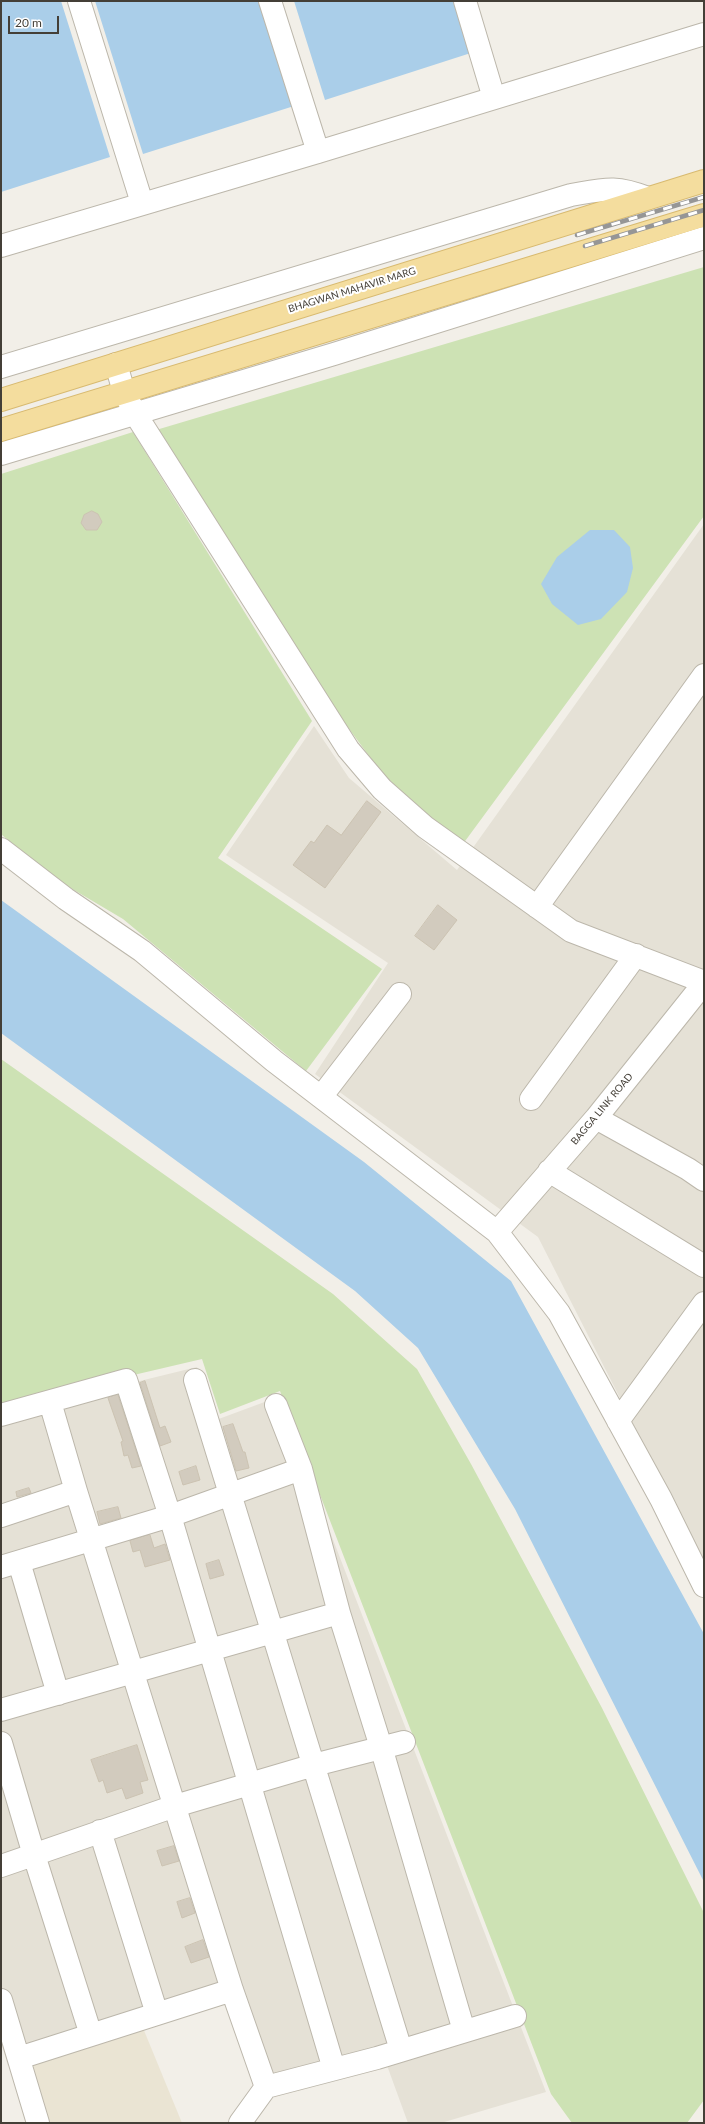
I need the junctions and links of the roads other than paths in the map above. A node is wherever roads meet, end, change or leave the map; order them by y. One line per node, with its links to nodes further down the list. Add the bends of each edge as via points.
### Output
1 (79, 1): 9 (street)
2 (270, 1): 6 (street)
3 (465, 1): 5 (street)
4 (704, 34): 5 (street)
5 (494, 98): 6 (street)
6 (318, 152): 9 (street)
7 (704, 181): 8 (main road, BHAGWAN MAHAVIR MARG)
8 (648, 198): 13 (main road, BHAGWAN MAHAVIR MARG); 16 (street, via 626,190 613,189 571,195)
9 (142, 203): 12 (street)
10 (704, 215): 14 (main road)
11 (704, 238): 19 (street)
12 (1, 246)
13 (494, 246): 14 (main road); 15 (main road, BHAGWAN MAHAVIR MARG)
14 (503, 276): 17 (main road)
15 (116, 364): 17 (street); 18 (main road, BHAGWAN MAHAVIR MARG)
16 (1, 367)
17 (124, 392): 19 (street); 20 (main road)
18 (1, 400)
19 (136, 415): 21 (street); 24 (street, via 348,749 382,789 425,827)
20 (1, 430)
21 (1, 454)
22 (704, 675): 24 (street)
23 (1, 849): 28 (street, via 66,899 142,951)
24 (537, 907): 25 (street, via 571,931)
25 (636, 955): 26 (street); 29 (street)
26 (704, 982): 30 (street, BAGGA LINK ROAD)
27 (400, 994): 28 (street)
28 (321, 1097): 33 (street)
29 (530, 1099)
30 (596, 1118): 31 (street, BAGGA LINK ROAD); 32 (street)
31 (549, 1171): 33 (street, BAGGA LINK ROAD); 34 (street)
32 (704, 1180)
33 (496, 1232): 40 (street, via 559,1313)
34 (704, 1266)
35 (704, 1303): 40 (street)
36 (195, 1380): 43 (street)
37 (50, 1402): 39 (street); 42 (street); 45 (street, via 126,1380)
38 (276, 1405): 41 (street)
39 (1, 1415)
40 (618, 1421): 48 (street)
41 (301, 1469): 43 (street); 49 (street)
42 (76, 1491): 44 (street); 46 (street)
43 (230, 1496): 45 (street); 50 (street)
44 (2, 1511)
45 (170, 1516): 46 (street); 51 (street)
46 (91, 1539): 47 (street); 52 (street)
47 (10, 1565): 53 (street)
48 (702, 1573)
49 (339, 1613): 50 (street); 57 (street)
50 (271, 1633): 51 (street); 58 (street)
51 (209, 1652): 52 (street); 59 (street)
52 (133, 1673): 53 (street); 60 (street)
53 (58, 1694): 54 (street)
54 (1, 1710)
55 (1, 1742): 62 (street)
56 (404, 1742): 57 (street)
57 (381, 1747): 58 (street); 68 (street)
58 (314, 1765): 59 (street); 70 (street)
59 (249, 1785): 60 (street); 72 (street)
60 (174, 1806): 61 (street); 64 (street)
61 (100, 1832): 62 (street); 66 (street)
62 (34, 1856): 63 (street); 69 (street)
63 (1, 1866)
64 (232, 1990): 66 (street); 73 (street)
65 (1, 2000): 71 (street)
66 (157, 2014): 69 (street)
67 (515, 2016): 68 (street)
68 (464, 2031): 70 (street)
69 (91, 2035): 71 (street)
70 (401, 2050): 72 (street)
71 (19, 2058): 74 (street)
72 (334, 2069): 73 (street)
73 (266, 2087): 75 (street)
74 (38, 2123)
75 (240, 2123)

